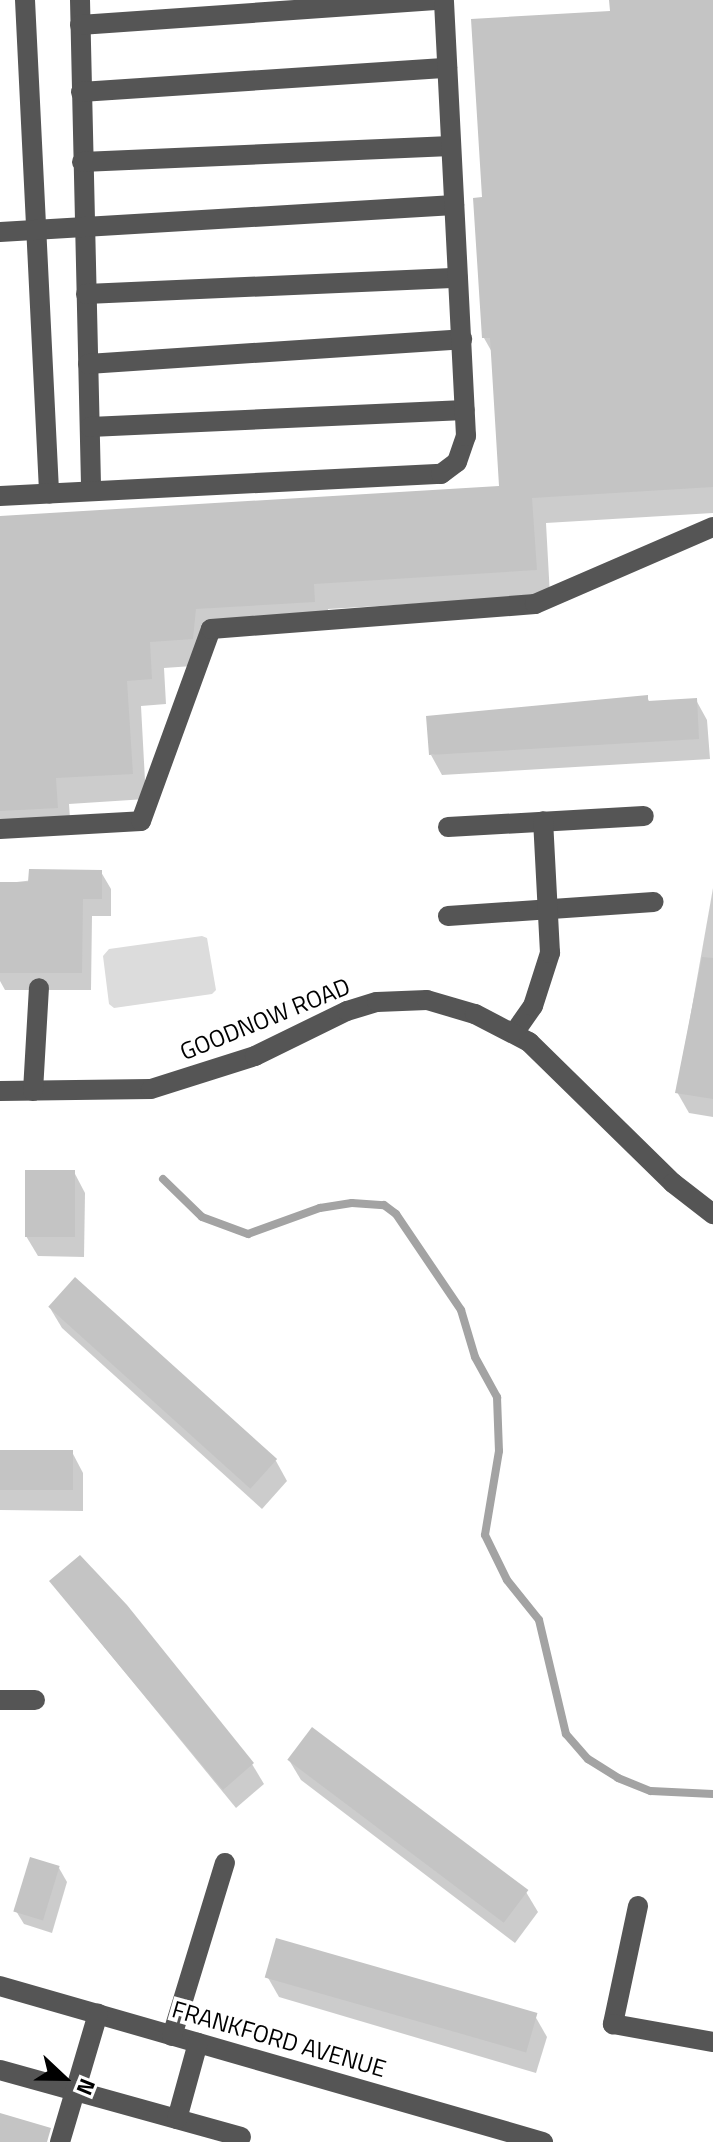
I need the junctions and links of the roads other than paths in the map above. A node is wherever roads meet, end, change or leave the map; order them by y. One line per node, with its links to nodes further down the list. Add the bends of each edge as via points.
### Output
1 (25, 0): 11 (street)
2 (80, 0): 4 (street)
3 (442, 0): 4 (street); 5 (street)
4 (80, 25): 6 (street)
5 (447, 68): 6 (street); 7 (street)
6 (81, 92): 8 (street)
7 (451, 146): 8 (street); 9 (street)
8 (82, 162): 10 (street)
9 (454, 205): 10 (street); 13 (street)
10 (85, 230): 11 (street); 14 (street)
11 (35, 231): 12 (street); 20 (street)
12 (0, 232)
13 (458, 278): 14 (street); 15 (street)
14 (86, 294): 16 (street)
15 (462, 339): 16 (street); 17 (street)
16 (88, 364): 18 (street)
17 (465, 410): 18 (street); 19 (street, via 464,450 441,474)
18 (90, 427): 19 (street)
19 (91, 491): 20 (street)
20 (49, 493): 21 (street)
21 (0, 496)
22 (713, 527): 26 (street, via 535,604 211,629 141,821)
23 (644, 816): 24 (street)
24 (543, 821): 25 (street); 28 (street)
25 (448, 827)
26 (0, 829)
27 (654, 902): 28 (street)
28 (547, 907): 29 (street); 31 (street, via 550,953 543,983)
29 (448, 916)
30 (39, 988): 33 (street)
31 (514, 1033): 33 (street, GOODNOW ROAD, via 440,1003 377,1002 201,1077 151,1089); 34 (street, GOODNOW ROAD, via 554,1063 673,1183)
32 (0, 1091): 33 (street, GOODNOW ROAD)
33 (33, 1091)
34 (713, 1214)
35 (0, 1700): 36 (street)
36 (35, 1700)
37 (225, 1863): 41 (street)
38 (638, 1906): 42 (street, via 613,2024)
39 (0, 1986): 40 (street, FRANKFORD AVENUE)
40 (98, 2014): 41 (street, FRANKFORD AVENUE); 45 (street)
41 (172, 2036): 43 (street, FRANKFORD AVENUE)
42 (713, 2042)
43 (198, 2043): 46 (street); 49 (street, FRANKFORD AVENUE)
44 (0, 2070): 45 (street)
45 (75, 2091): 46 (street); 48 (street)
46 (177, 2119): 47 (street)
47 (241, 2137)
48 (60, 2142)
49 (543, 2142)

